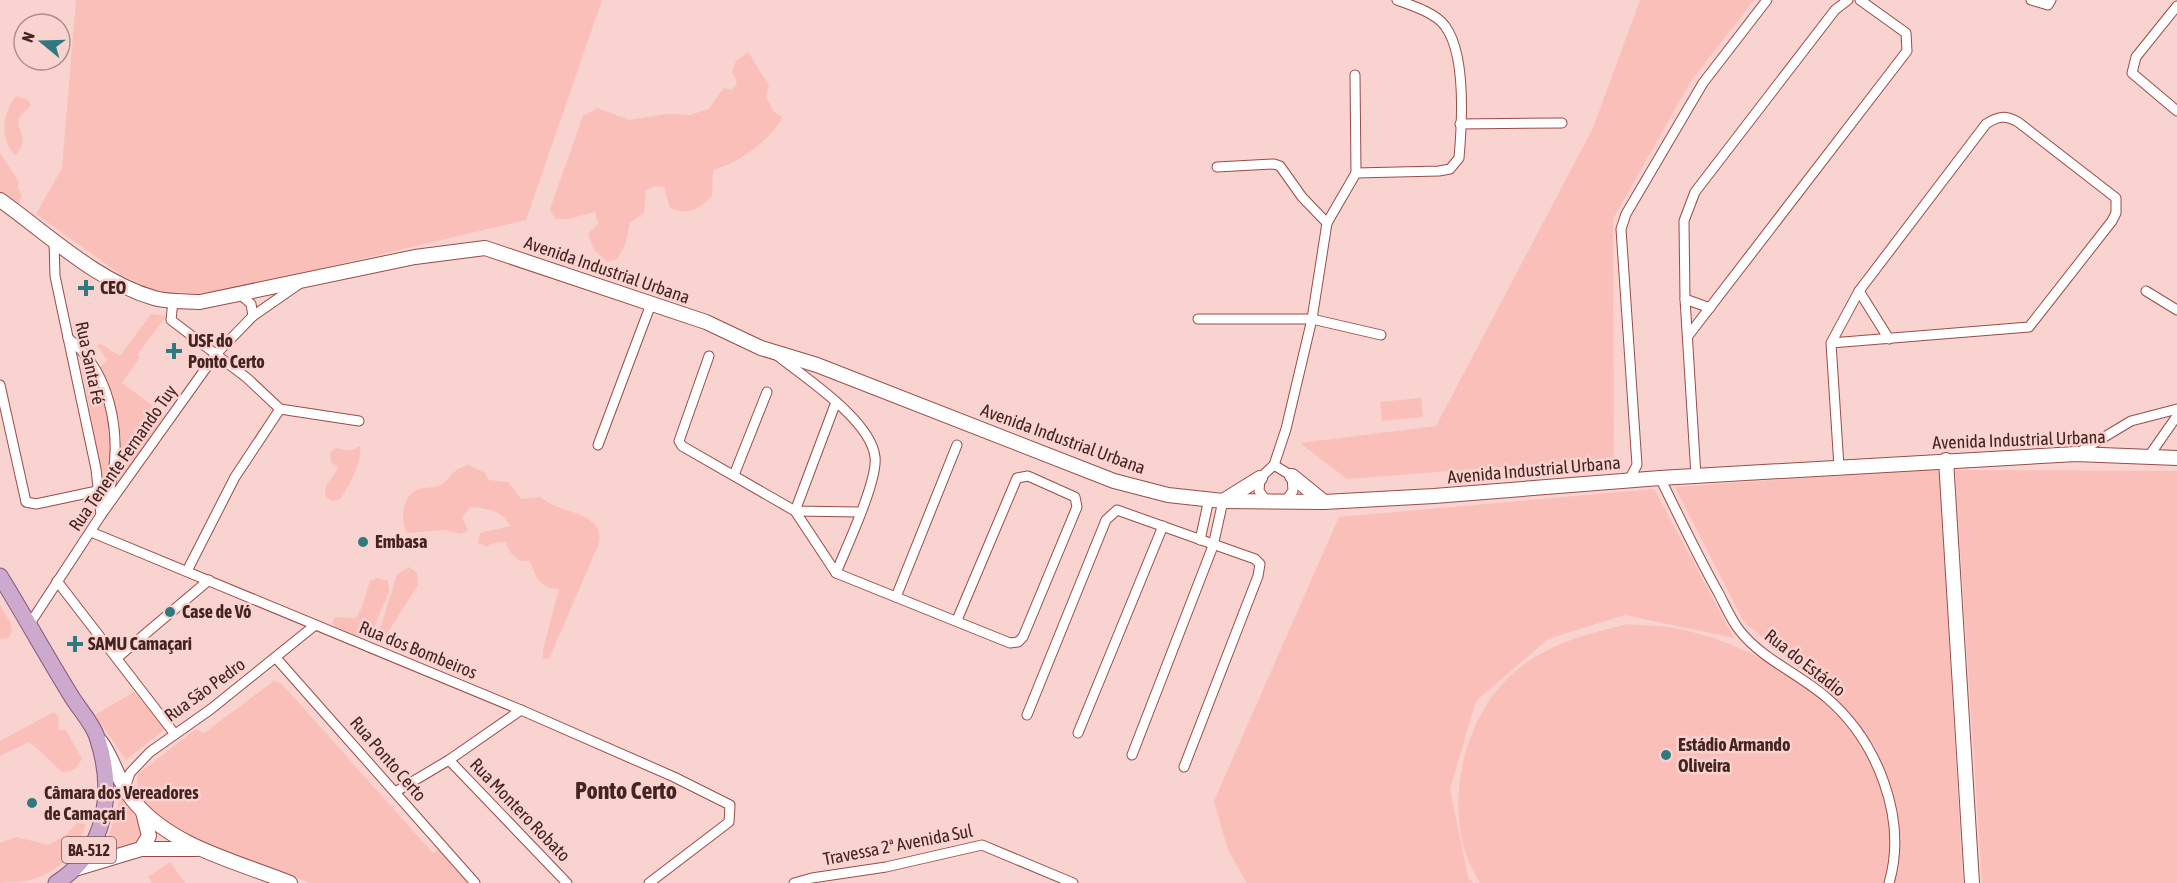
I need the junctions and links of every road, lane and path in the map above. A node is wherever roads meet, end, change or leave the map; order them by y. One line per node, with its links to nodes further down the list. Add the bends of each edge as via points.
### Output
1 (1397, 0): 11 (street, via 1445,26 1457,60)
2 (1767, 0): 53 (street, via 1703,83 1621,229)
3 (1848, 0): 21 (street, via 1834,10 1691,200 1684,221)
4 (1860, 0): 24 (street, via 1906,33 1907,51)
5 (2031, 0): 6 (street, via 2043,5)
6 (2051, 0)
7 (2177, 6): 9 (street, via 2136,57 2132,73)
8 (1355, 75): 13 (street)
9 (2177, 111)
10 (1562, 123): 11 (street)
11 (1460, 124): 13 (street, via 1459,158 1450,169)
12 (1217, 167): 15 (street, via 1280,166)
13 (1356, 173): 15 (street)
14 (0, 200): 16 (street, Avenida Industrial Urbana)
15 (1327, 223): 28 (street)
16 (54, 241): 22 (street, Avenida Industrial Urbana, via 105,276 140,293); 31 (street, Rua Santa Fé, via 55,276)
17 (307, 279): 20 (street, Avenida Industrial Urbana); 23 (street, Avenida Industrial Urbana, via 415,257 484,248); 26 (street, Rua Tenente Fernando Tuy)
18 (1859, 291): 32 (street); 32 (street, via 1986,124 1995,118 2009,117 2018,122 2116,198 2112,220 2029,327); 33 (street)
19 (2146, 291): 25 (street)
20 (240, 294): 22 (street, Avenida Industrial Urbana, via 200,302); 26 (street, via 251,304)
21 (1685, 299): 24 (street); 30 (street)
22 (173, 301): 35 (street, via 171,320)
23 (651, 304): 34 (street, Avenida Industrial Urbana); 47 (street)
24 (1710, 308): 30 (street)
25 (2177, 310)
26 (253, 316): 35 (street, Rua Tenente Fernando Tuy)
27 (1198, 319): 28 (street)
28 (1312, 319): 29 (street); 52 (street)
29 (1381, 335)
30 (1688, 336): 57 (street)
31 (68, 338): 61 (street, Rua Santa Fé, via 96,469); 68 (street, via 91,360 104,384 113,423 112,484)
32 (1889, 339): 33 (street)
33 (1831, 343): 54 (street)
34 (773, 351): 37 (street, Avenida Industrial Urbana); 38 (street)
35 (216, 354): 42 (street); 68 (street, Rua Tenente Fernando Tuy)
36 (709, 356): 55 (street, via 679,441)
37 (809, 363): 38 (street, via 804,371); 62 (street, Avenida Industrial Urbana, via 1114,481 1168,495)
38 (807, 380): 41 (street)
39 (0, 385): 61 (street, via 26,502 36,504)
40 (767, 392): 55 (street)
41 (836, 402): 66 (street); 67 (street, via 859,426 874,450 873,473)
42 (280, 409): 45 (street); 73 (street, via 235,477)
43 (2177, 409): 48 (street, via 2131,421)
44 (2177, 416): 49 (street)
45 (358, 421)
46 (957, 445): 78 (street)
47 (598, 446)
48 (2076, 454): 49 (street, Avenida Industrial Urbana); 51 (street, Avenida Industrial Urbana)
49 (2149, 456): 50 (street, Avenida Industrial Urbana)
50 (2177, 458)
51 (1946, 460): 54 (street, Avenida Industrial Urbana); 106 (street)
52 (1274, 465): 56 (street); 58 (street)
53 (1637, 465): 59 (street, Rua do Estádio); 60 (street)
54 (1839, 467): 57 (street, Avenida Industrial Urbana)
55 (734, 475): 66 (street)
56 (1292, 476): 64 (street); 65 (street, via 1293,491)
57 (1696, 476): 59 (street, Avenida Industrial Urbana)
58 (1260, 478): 62 (street); 63 (street, via 1259,491)
59 (1655, 478): 60 (street, Avenida Industrial Urbana); 105 (street, Rua do Estádio, via 1739,630 1755,647 1827,697 1868,747 1893,818 1895,857)
60 (1629, 480): 64 (street, Avenida Industrial Urbana)
61 (97, 491): 68 (street, Rua Santa Fé)
62 (1216, 500): 63 (street, Avenida Industrial Urbana); 71 (street); 72 (street)
63 (1267, 502): 65 (street, Avenida Industrial Urbana)
64 (1324, 502): 65 (street, Avenida Industrial Urbana)
65 (1284, 503)
66 (795, 511): 67 (street); 74 (street)
67 (859, 512): 74 (street)
68 (101, 515): 70 (street, Rua Tenente Fernando Tuy)
69 (1163, 526): 71 (street); 85 (street, via 1117,510 1109,514); 87 (street)
70 (91, 532): 73 (street, Rua dos Bombeiros); 76 (street, Rua Tenente Fernando Tuy)
71 (1200, 540): 72 (street)
72 (1213, 546): 89 (street); 91 (street, via 1259,561 1260,569)
73 (187, 571): 77 (street, Rua dos Bombeiros)
74 (836, 573): 78 (street)
75 (0, 576): 80 (main road, BA-512)
76 (57, 580): 80 (street, Rua Tenente Fernando Tuy); 82 (street)
77 (209, 580): 81 (street, Rua dos Bombeiros); 82 (street)
78 (896, 597): 79 (street)
79 (957, 620): 79 (street, via 1010,643 1023,637 1077,507 1072,494 1028,476 1017,478)
80 (29, 625): 88 (main road, BA-512)
81 (314, 626): 83 (street, Rua São Pedro); 84 (street, Rua dos Bombeiros)
82 (118, 657): 86 (street)
83 (276, 658): 86 (street, Rua São Pedro); 93 (street, Rua Ponto Certo)
84 (521, 710): 90 (street); 102 (street, Rua dos Bombeiros, via 730,805 729,822)
85 (1027, 715)
86 (174, 733): 92 (street, Rua São Pedro, via 137,764)
87 (1078, 733)
88 (96, 735): 92 (street); 97 (main road, BA-512, via 106,806 98,836)
89 (1132, 755)
90 (448, 760): 93 (street); 101 (street, Rua Montero Robato)
91 (1184, 767)
92 (125, 788): 94 (street)
93 (395, 792): 100 (street, Rua Ponto Certo)
94 (143, 810): 95 (street, via 149,836); 96 (street, via 171,835)
95 (141, 849): 96 (street); 97 (street)
96 (202, 849): 99 (street)
97 (78, 868): 98 (main road, BA-512)
98 (56, 883)
99 (290, 883)
100 (475, 883)
101 (567, 883)
102 (649, 883)
103 (794, 883): 104 (street, Travessa 2ª Avenida Sul, via 982,845)
104 (1073, 883)
105 (1889, 883)
106 (1972, 883)

